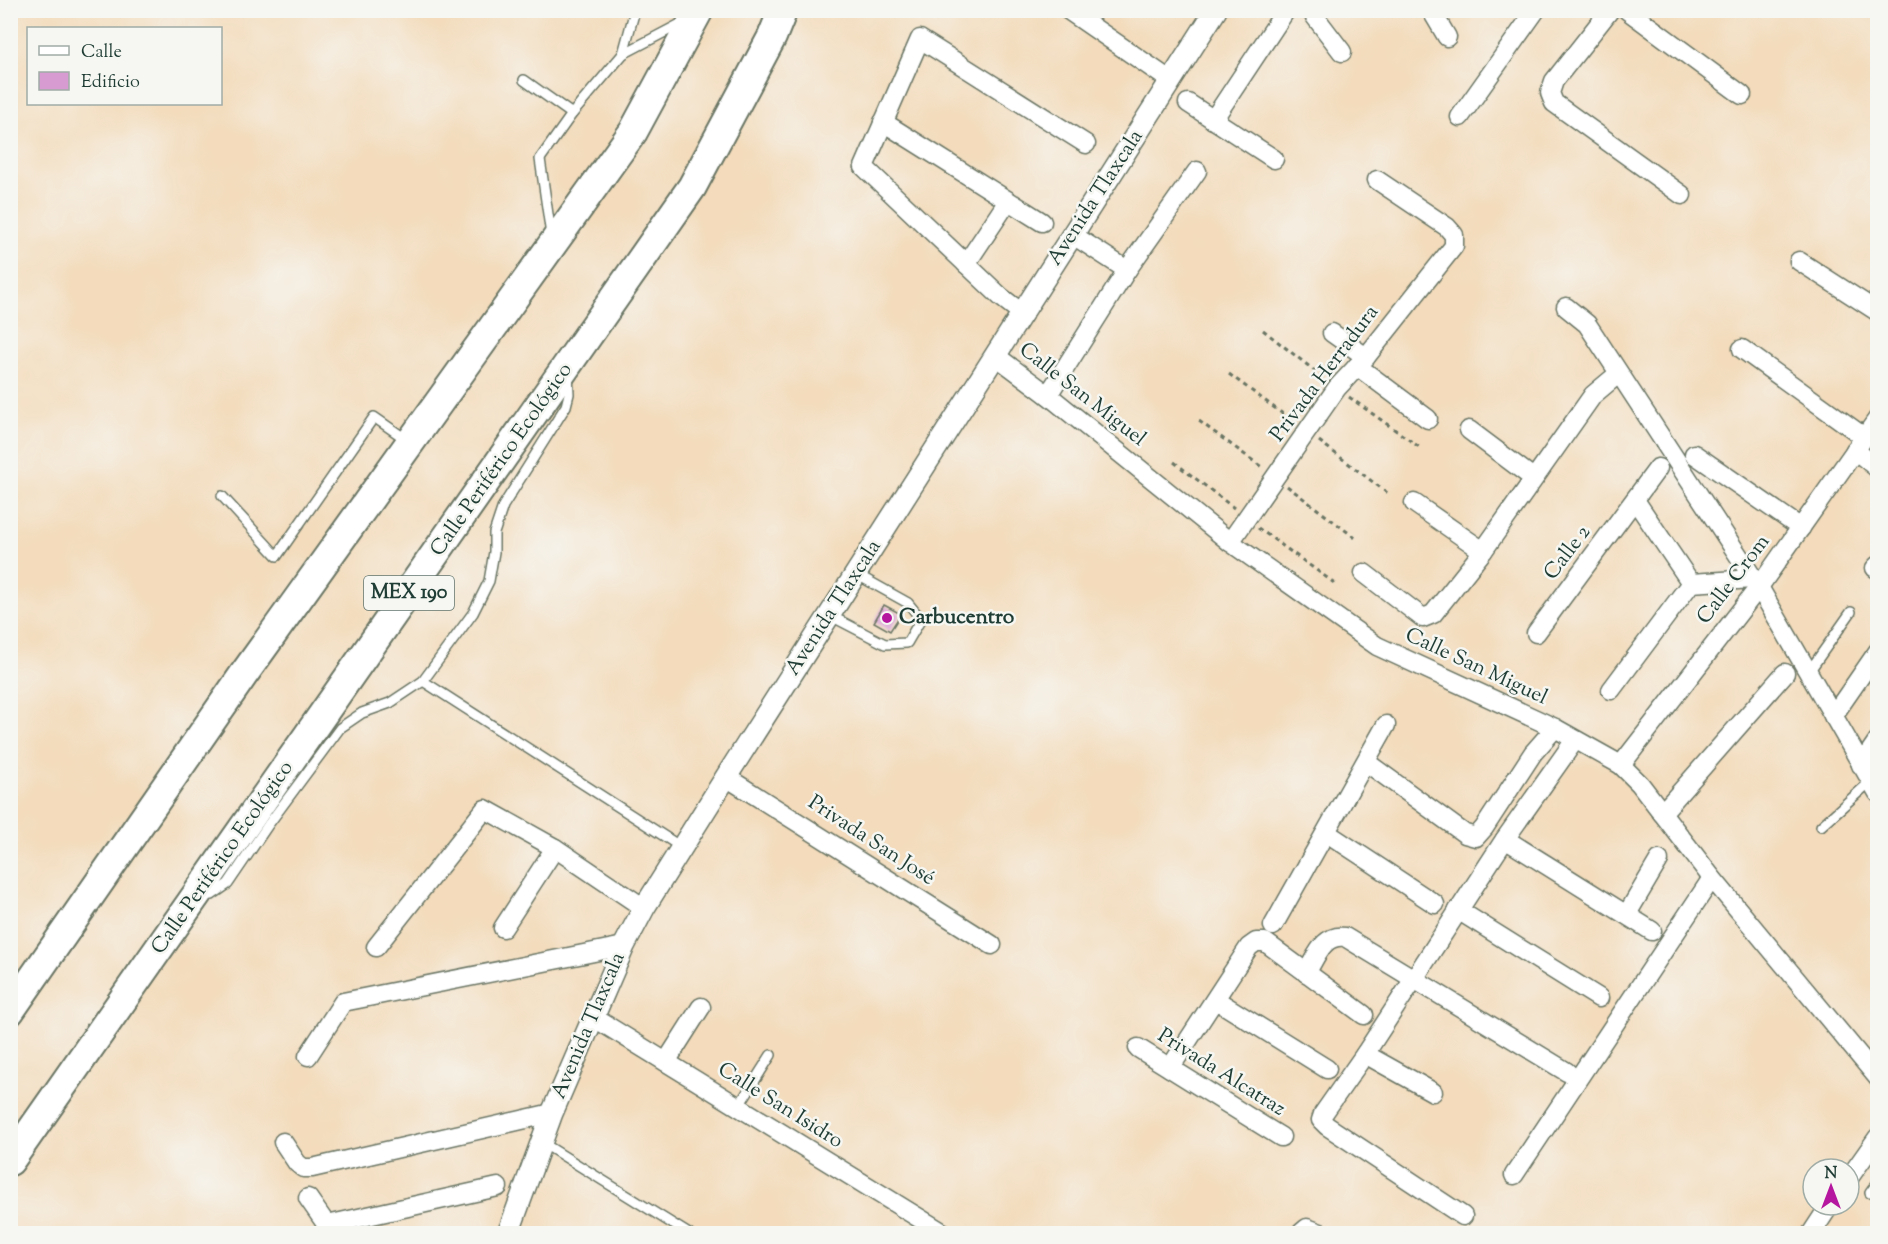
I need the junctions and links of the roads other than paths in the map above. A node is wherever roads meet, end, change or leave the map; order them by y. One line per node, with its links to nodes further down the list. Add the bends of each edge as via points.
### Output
1 (635, 10): 14 (lane)
2 (783, 10): 42 (highway, Calle Periférico Ecológico / MEX 190, via 692,187)
3 (1068, 10): 16 (street)
4 (1216, 10): 16 (street, Avenida Tlaxcala)
5 (1286, 10): 21 (street)
6 (1310, 10): 13 (street)
7 (1431, 10): 12 (street)
8 (1536, 10): 20 (street)
9 (1610, 10): 27 (street, via 1554,81 1550,93 1554,104)
10 (1627, 10): 17 (street)
11 (698, 13): 14 (lane); 31 (highway, via 633,132)
12 (1447, 37)
13 (1342, 51)
14 (622, 54): 19 (lane)
15 (524, 80): 19 (lane)
16 (1171, 81): 30 (street, Avenida Tlaxcala)
17 (1742, 95)
18 (1188, 103): 21 (street)
19 (572, 114): 31 (lane, via 540,159)
20 (1460, 117)
21 (1214, 120): 24 (street)
22 (883, 122): 23 (street, via 920,39); 28 (street); 33 (street, via 864,167)
23 (1086, 144)
24 (1274, 159)
25 (1197, 171): 34 (street)
26 (1377, 180): 41 (street, Privada Herradura, via 1447,227 1454,235 1454,246)
27 (1682, 195)
28 (1008, 201): 29 (street); 33 (street)
29 (1042, 222)
30 (1081, 240): 34 (street); 37 (street, Avenida Tlaxcala)
31 (553, 247): 48 (highway)
32 (1799, 261): 36 (street)
33 (966, 264): 37 (street)
34 (1127, 270): 44 (street)
35 (1566, 307): 43 (street, via 1587,324)
36 (1878, 312)
37 (1023, 314): 40 (street, Avenida Tlaxcala)
38 (1332, 333): 41 (street)
39 (1742, 349): 49 (street)
40 (996, 356): 44 (street, Calle San Miguel); 61 (street, Avenida Tlaxcala)
41 (1361, 361): 45 (street); 58 (street, Privada Herradura, via 1337,388)
42 (568, 366): 70 (lane, via 566,406 498,518 489,581 473,613); 90 (highway, Calle Periférico Ecológico / MEX 190)
43 (1618, 374): 53 (street, via 1593,395); 63 (street)
44 (1048, 395): 58 (street, Calle San Miguel)
45 (1428, 418)
46 (1878, 418): 49 (street, Calle Crom)
47 (1468, 430): 53 (street)
48 (412, 443): 54 (lane, via 374,417 277,556); 106 (highway, via 244,674)
49 (1859, 444): 52 (street); 57 (street, Calle Crom)
50 (1695, 454): 57 (street)
51 (1658, 468): 55 (street, Calle 2)
52 (1878, 469)
53 (1533, 478): 59 (street)
54 (222, 496)
55 (1635, 500): 62 (street); 66 (street, Calle 2)
56 (1414, 503): 59 (street)
57 (1801, 528): 63 (street, Calle Crom)
58 (1230, 542): 74 (street, Calle San Miguel, via 1377,646)
59 (1483, 551): 60 (street, via 1428,618)
60 (1364, 573)
61 (856, 574): 65 (street, Avenida Tlaxcala); 65 (lane, via 908,603 921,619 906,643 885,644)
62 (1691, 583): 63 (street); 71 (street)
63 (1756, 583): 69 (street); 78 (street, Calle Crom)
64 (1851, 612): 69 (lane)
65 (830, 615): 80 (street, Avenida Tlaxcala)
66 (1536, 633)
67 (1878, 651): 72 (street)
68 (1785, 673): 82 (street)
69 (1808, 673): 72 (street)
70 (423, 681): 86 (lane); 90 (lane, via 340,728 228,884 212,895)
71 (1611, 690)
72 (1833, 717): 79 (street)
73 (1386, 725): 77 (street)
74 (1555, 728): 75 (street, Calle San Miguel); 77 (street, via 1533,753 1476,837 1465,834)
75 (1575, 740): 78 (street, Calle San Miguel); 85 (street)
76 (1878, 740): 79 (street)
77 (1366, 762): 84 (street)
78 (1621, 765): 82 (street, Calle San Miguel)
79 (1861, 765): 81 (street)
80 (726, 777): 86 (street, Avenida Tlaxcala); 98 (street, Privada San José)
81 (1874, 787): 83 (lane)
82 (1662, 813): 89 (street, Calle San Miguel)
83 (1821, 826)
84 (1327, 833): 92 (street); 97 (street)
85 (1505, 839): 93 (street); 94 (street)
86 (681, 847): 91 (street, Avenida Tlaxcala)
87 (555, 848): 91 (street); 95 (street); 99 (street, via 486,809)
88 (1659, 860): 94 (street)
89 (1712, 878): 117 (street, Calle San Miguel); 127 (street)
90 (194, 899): 125 (highway, Calle Periférico Ecológico / MEX 190)
91 (637, 904): 100 (street, Avenida Tlaxcala)
92 (1436, 904)
93 (1458, 910): 102 (street); 103 (street)
94 (1627, 914): 96 (street)
95 (502, 928)
96 (1652, 931)
97 (1269, 934): 101 (street); 104 (street, via 1248,947)
98 (992, 945)
99 (376, 947)
100 (616, 948): 108 (street, Avenida Tlaxcala); 112 (street, via 343,1002)
101 (1306, 973): 102 (street, via 1327,941 1336,936 1345,937); 107 (street)
102 (1414, 980): 110 (street); 116 (street)
103 (1599, 998)
104 (1216, 1000): 114 (street); 115 (street)
105 (701, 1007): 113 (street)
106 (10, 1011)
107 (1364, 1015)
108 (593, 1017): 113 (street, Calle San Isidro); 120 (street, Avenida Tlaxcala)
109 (1138, 1048): 114 (street, Privada Alcatraz)
110 (1365, 1054): 118 (street); 132 (street, via 1321,1120)
111 (771, 1055): 119 (lane)
112 (308, 1056)
113 (666, 1062): 119 (street, Calle San Isidro)
114 (1170, 1068): 121 (street, Privada Alcatraz)
115 (1327, 1069)
116 (1567, 1072)
117 (1878, 1078)
118 (1433, 1092)
119 (738, 1107): 137 (street, Calle San Isidro)
120 (544, 1115): 123 (street, via 312,1168 297,1163); 124 (street, Avenida Tlaxcala)
121 (1281, 1137)
122 (1878, 1137): 126 (street)
123 (283, 1142)
124 (541, 1142): 135 (street, Avenida Tlaxcala); 136 (lane)
125 (10, 1161)
126 (1861, 1161)
127 (1514, 1175)
128 (1878, 1182): 130 (lane)
129 (498, 1187): 134 (street)
130 (1870, 1193)
131 (308, 1198): 134 (street)
132 (1463, 1216)
133 (1821, 1217): 140 (street)
134 (330, 1229)
135 (508, 1233)
136 (689, 1233)
137 (945, 1233)
138 (1300, 1233): 139 (street, via 1307,1228)
139 (1323, 1233)
140 (1810, 1233)

